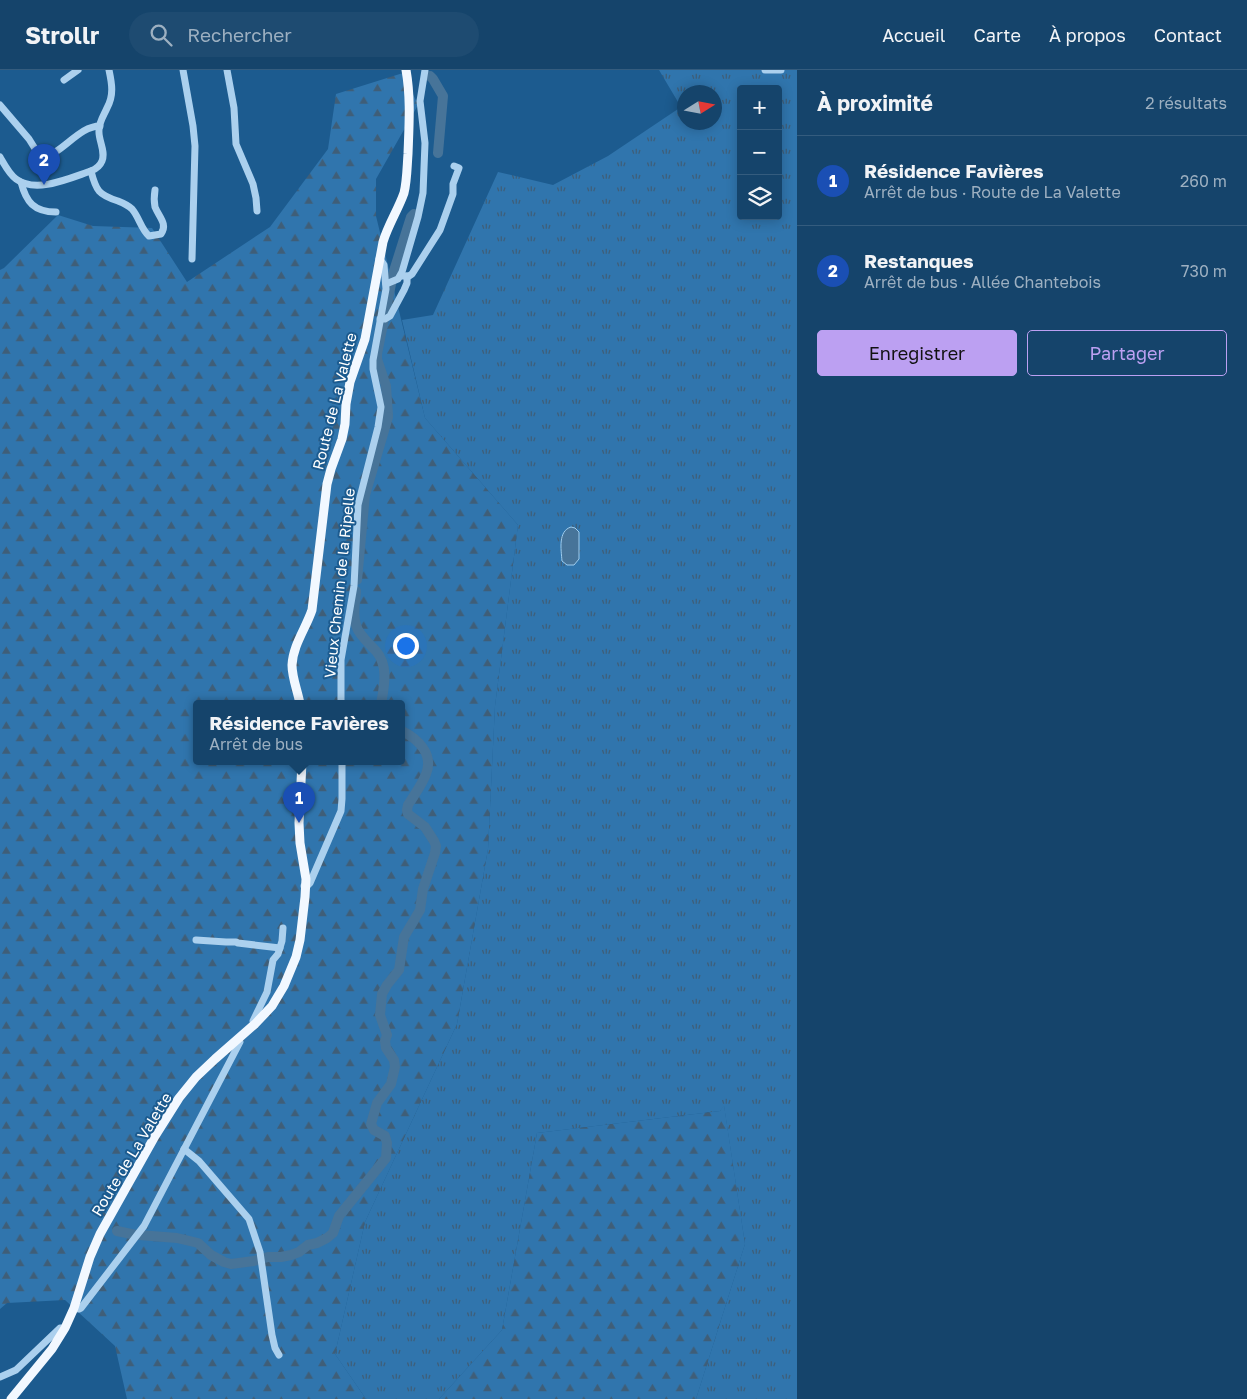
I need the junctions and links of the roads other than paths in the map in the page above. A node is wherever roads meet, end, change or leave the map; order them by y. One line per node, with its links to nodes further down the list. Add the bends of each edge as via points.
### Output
1 (78, 70): 10 (street)
2 (109, 70): 13 (street, via 112,96)
3 (183, 70): 21 (street, via 195,146)
4 (227, 70): 19 (street, via 236,144 253,184)
5 (401, 70): 11 (main road, Route de La Valette)
6 (425, 70): 23 (street, Vieux Chemin de la Ripelle, via 420,100 425,143 423,193)
7 (765, 70): 8 (street)
8 (781, 70)
9 (407, 73): 11 (main road, Route de La Valette)
10 (64, 80)
11 (410, 105): 22 (main road, Route de La Valette, via 404,192 385,234)
12 (0, 106): 13 (street, via 42,157 50,155 88,128)
13 (100, 126): 16 (street, via 103,159)
14 (0, 157): 17 (street, via 13,177)
15 (454, 166): 23 (street, via 459,168 440,230 413,273)
16 (91, 171): 17 (street, via 44,185); 18 (street, via 100,193 129,206 150,236 160,235 164,228 155,206)
17 (21, 182): 20 (street, via 23,192 40,211)
18 (155, 190)
19 (257, 211)
20 (56, 212)
21 (192, 259)
22 (379, 259): 24 (street, Vieux Chemin de la Ripelle); 26 (main road, Route de La Valette, via 365,339 350,382 342,439 327,484 312,610 298,641 292,665)
23 (404, 276): 24 (street); 25 (street, Vieux Chemin de la Ripelle, via 407,282 404,290 390,316)
24 (389, 283): 25 (street, Vieux Chemin de la Ripelle)
25 (383, 319): 27 (street, Vieux Chemin de la Ripelle, via 373,360 381,412 358,505 354,586 341,660)
26 (299, 700)
27 (341, 700)
28 (302, 765): 30 (main road, Route de La Valette, via 299,807)
29 (342, 765): 30 (street, via 341,811 310,883)
30 (304, 886): 34 (main road, Route de La Valette, via 296,958 272,1006)
31 (283, 928): 33 (street)
32 (196, 940): 33 (street)
33 (280, 948): 34 (street, via 273,960 267,992 253,1021)
34 (255, 1024): 35 (main road, Route de La Valette)
35 (238, 1039): 36 (street, via 240,1042); 37 (main road, Route de La Valette, via 196,1077 155,1136 100,1234)
36 (184, 1149): 37 (street, via 144,1226 81,1308); 39 (street, via 199,1161 249,1219 260,1252 272,1334)
37 (74, 1308): 38 (main road, Route de La Valette)
38 (65, 1328): 40 (street, via 60,1328 16,1370); 41 (main road, Route de La Valette)
39 (279, 1355)
40 (0, 1377)
41 (11, 1399)

